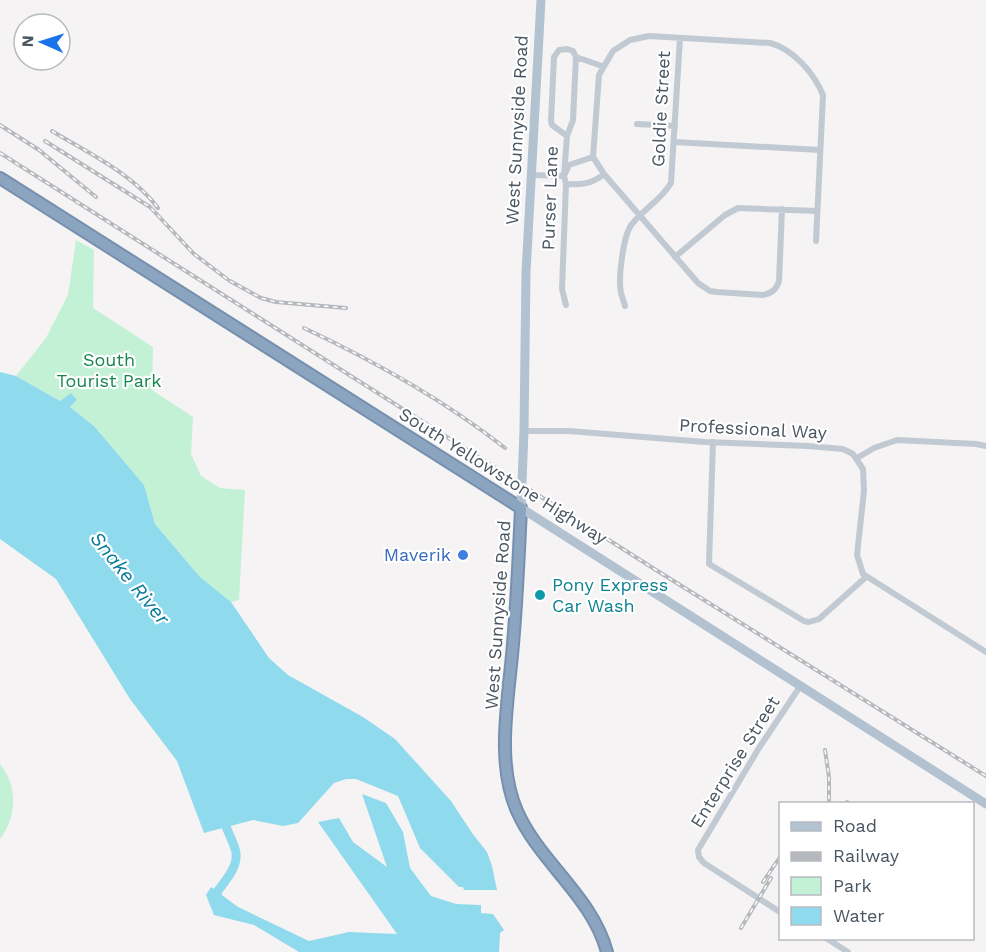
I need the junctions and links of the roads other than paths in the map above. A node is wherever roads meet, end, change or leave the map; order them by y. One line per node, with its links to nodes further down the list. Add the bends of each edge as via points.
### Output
1 (542, 0): 12 (main road, West Sunnyside Road)
2 (680, 38): 4 (street, via 649,36 630,40 613,51); 6 (street, Goldie Street); 9 (street, via 770,43 786,49 810,73 823,95)
3 (576, 57): 4 (street); 7 (street, via 573,120); 7 (street, Purser Lane, via 573,51 564,49 554,57 551,121)
4 (602, 66): 10 (street, via 597,82)
5 (637, 124): 6 (street)
6 (675, 126): 8 (street, Goldie Street)
7 (567, 136): 13 (street, Purser Lane)
8 (674, 142): 9 (street); 18 (street, Goldie Street, via 671,183)
9 (820, 150): 17 (street)
10 (593, 157): 11 (street); 13 (street, via 569,165)
11 (604, 174): 15 (street, via 595,182); 18 (street)
12 (532, 175): 13 (street); 23 (main road, West Sunnyside Road)
13 (564, 176): 15 (street, Purser Lane)
14 (0, 178): 27 (highway, South Yellowstone Highway)
15 (566, 184): 21 (street, Purser Lane, via 562,289)
16 (782, 209): 17 (street); 20 (street, via 738,208); 20 (street, via 779,281 771,293 710,291)
17 (817, 211): 19 (street)
18 (641, 216): 20 (street); 22 (street, Goldie Street, via 632,224 624,243 621,291)
19 (816, 241)
20 (675, 257)
21 (566, 305)
22 (625, 306)
23 (524, 431): 24 (street, Professional Way); 27 (main road, West Sunnyside Road)
24 (713, 442): 26 (street, Professional Way, via 843,449); 28 (street, via 709,564 809,622 819,619)
25 (986, 446): 26 (street, via 897,441)
26 (857, 458): 28 (street, via 864,480 857,555)
27 (522, 508): 30 (main road, South Yellowstone Highway); 34 (highway, West Sunnyside Road, via 506,731 507,781 529,835 584,903)
28 (866, 577): 29 (street)
29 (986, 652)
30 (801, 686): 31 (main road, South Yellowstone Highway); 32 (street, Enterprise Street, via 698,850 704,863)
31 (986, 804)
32 (779, 911)
33 (828, 940): 35 (street)
34 (607, 952)
35 (848, 952)

